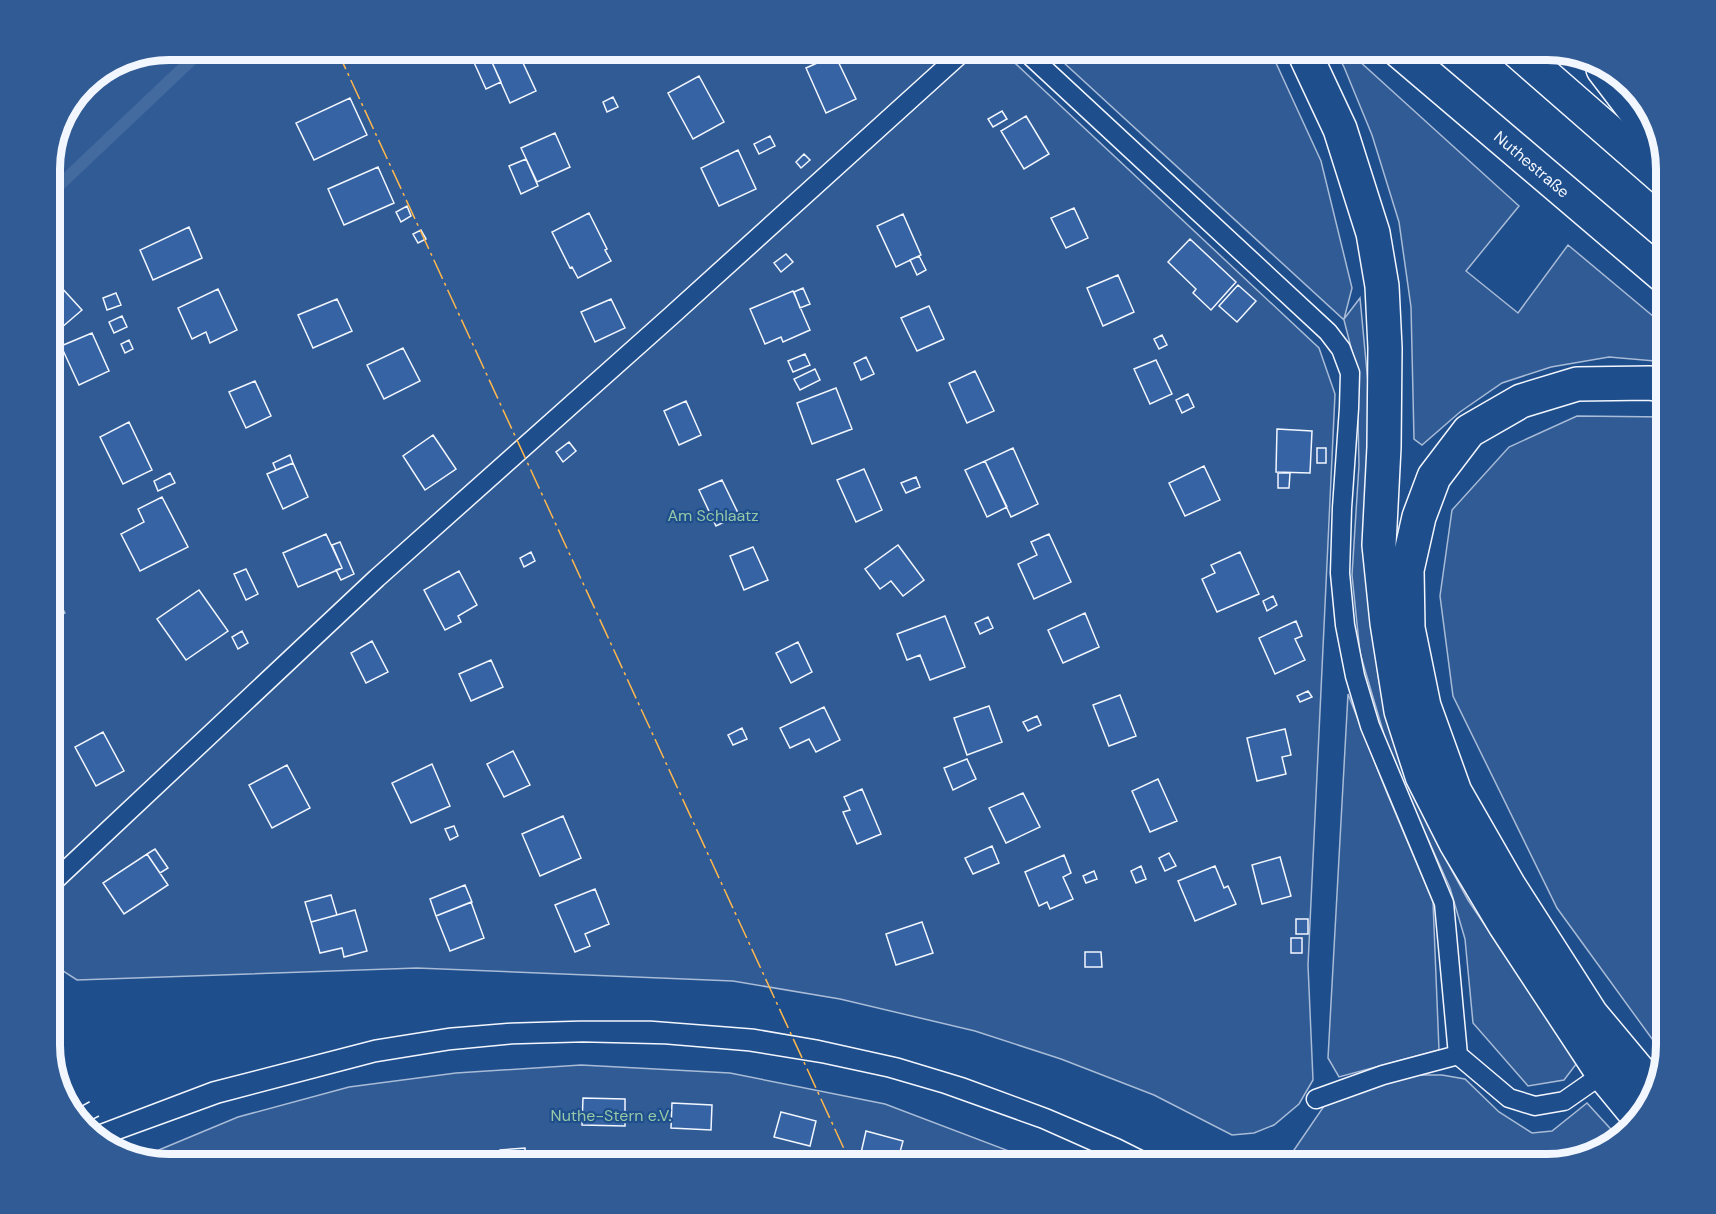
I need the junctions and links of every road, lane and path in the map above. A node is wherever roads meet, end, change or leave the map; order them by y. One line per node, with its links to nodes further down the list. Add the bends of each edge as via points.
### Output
1 (954, 60): 11 (lane, via 377,578)
2 (1035, 60): 12 (lane, via 1328,332 1341,349 1350,373 1342,508 1345,625 1370,726 1444,903)
3 (1308, 60): 13 (highway, via 1340,129 1372,233 1382,286 1384,447 1379,545 1386,623 1401,711 1422,776 1505,925)
4 (1410, 60): 9 (highway, Nuthestraße)
5 (1527, 60): 8 (highway)
6 (1614, 83): 7 (highway)
7 (1647, 127)
8 (1656, 172)
9 (1656, 269)
10 (1656, 384): 13 (highway, via 1578,384 1521,401 1469,432 1434,477 1419,517 1407,570 1408,628 1421,694 1455,792 1509,886 1592,1014)
11 (60, 876)
12 (1458, 1055): 13 (lane, via 1509,1098 1535,1106 1564,1101); 15 (lane, via 1383,1075)
13 (1615, 1065): 14 (highway); 16 (highway)
14 (1648, 1085)
15 (1316, 1099)
16 (1635, 1109)

